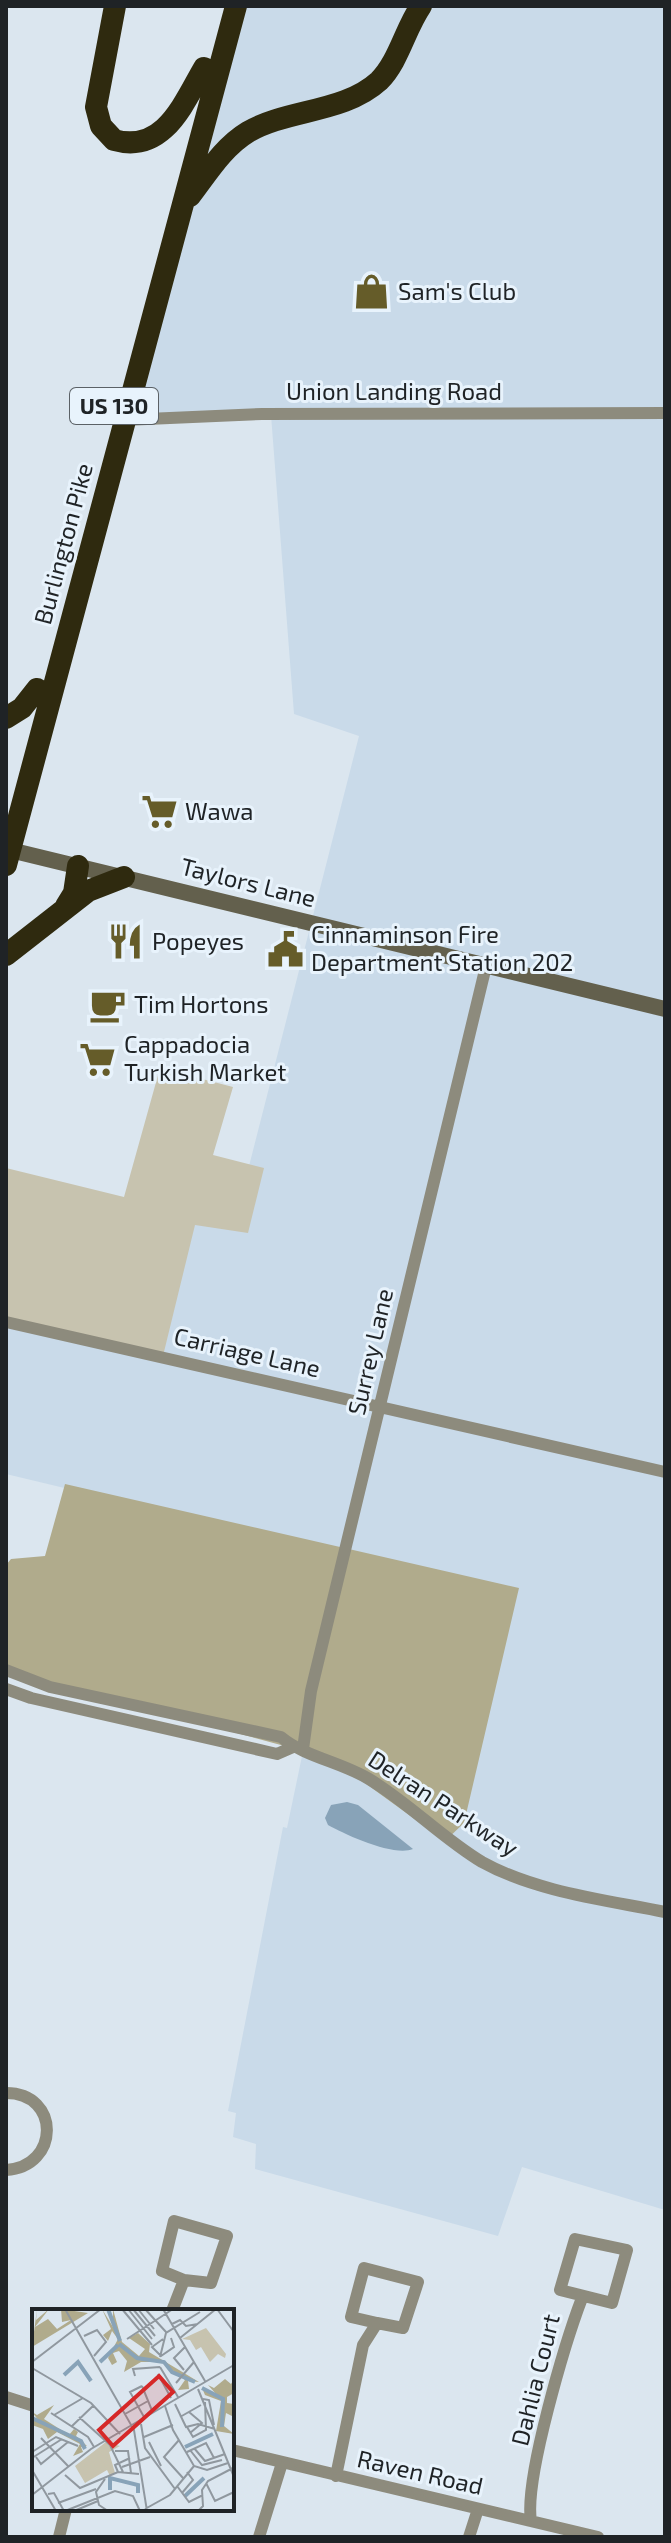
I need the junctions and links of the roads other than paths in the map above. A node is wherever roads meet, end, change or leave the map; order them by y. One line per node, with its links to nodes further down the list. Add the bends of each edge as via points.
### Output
1 (115, 6): 7 (highway, via 96,107 101,126 114,140 142,144 159,136)
2 (220, 6): 7 (highway, Burlington Pike / US 130)
3 (236, 6): 8 (highway, Burlington Pike / US 130)
4 (400, 6): 6 (highway)
5 (421, 6): 6 (highway)
6 (401, 45): 8 (highway, via 381,79 365,92 245,134 218,158)
7 (204, 68): 11 (highway, Burlington Pike / US 130)
8 (181, 209): 10 (highway, Burlington Pike / US 130)
9 (665, 413): 10 (street, Union Landing Road)
10 (124, 420): 14 (highway, Burlington Pike / US 130)
11 (37, 689): 12 (highway); 13 (highway, Burlington Pike / US 130)
12 (6, 718)
13 (6, 806)
14 (7, 854): 15 (street, Taylors Lane)
15 (78, 866): 16 (street, Taylors Lane); 17 (highway, via 74,893)
16 (124, 877): 17 (highway, via 88,891); 19 (street, Taylors Lane)
17 (63, 910): 18 (highway)
18 (6, 955)
19 (486, 966): 20 (street, Taylors Lane); 22 (street, Surrey Lane)
20 (665, 1009)
21 (6, 1322): 22 (street, Carriage Lane)
22 (381, 1406): 23 (street, Carriage Lane); 26 (street, Surrey Lane)
23 (665, 1472)
24 (6, 1670): 26 (street, Delran Parkway, via 50,1687 281,1737)
25 (6, 1689): 26 (street, Delran Parkway, via 277,1754)
26 (298, 1748): 27 (street, Delran Parkway, via 383,1788 499,1871)
27 (665, 1912)
28 (6, 2093): 29 (street, via 38,2104 49,2131 38,2157)
29 (6, 2170)
30 (184, 2280): 30 (street, via 211,2283 227,2236 174,2221 162,2271); 32 (street)
31 (582, 2298): 31 (street, Dahlia Court, via 612,2303 627,2250 575,2239 560,2290); 41 (street, Dahlia Court, via 538,2461)
32 (173, 2309)
33 (377, 2323): 33 (street, via 403,2328 418,2282 364,2268 351,2317); 38 (street, via 363,2345)
34 (6, 2397): 35 (street)
35 (32, 2405)
36 (234, 2451): 37 (street, Raven Road)
37 (282, 2463): 38 (street, Raven Road); 44 (street)
38 (336, 2476): 39 (street, Raven Road)
39 (478, 2509): 41 (street, Raven Road); 45 (street)
40 (66, 2511): 43 (street)
41 (531, 2521): 42 (street, Raven Road)
42 (550, 2531): 46 (street, Raven Road)
43 (59, 2537)
44 (259, 2537)
45 (469, 2537)
46 (598, 2537)

